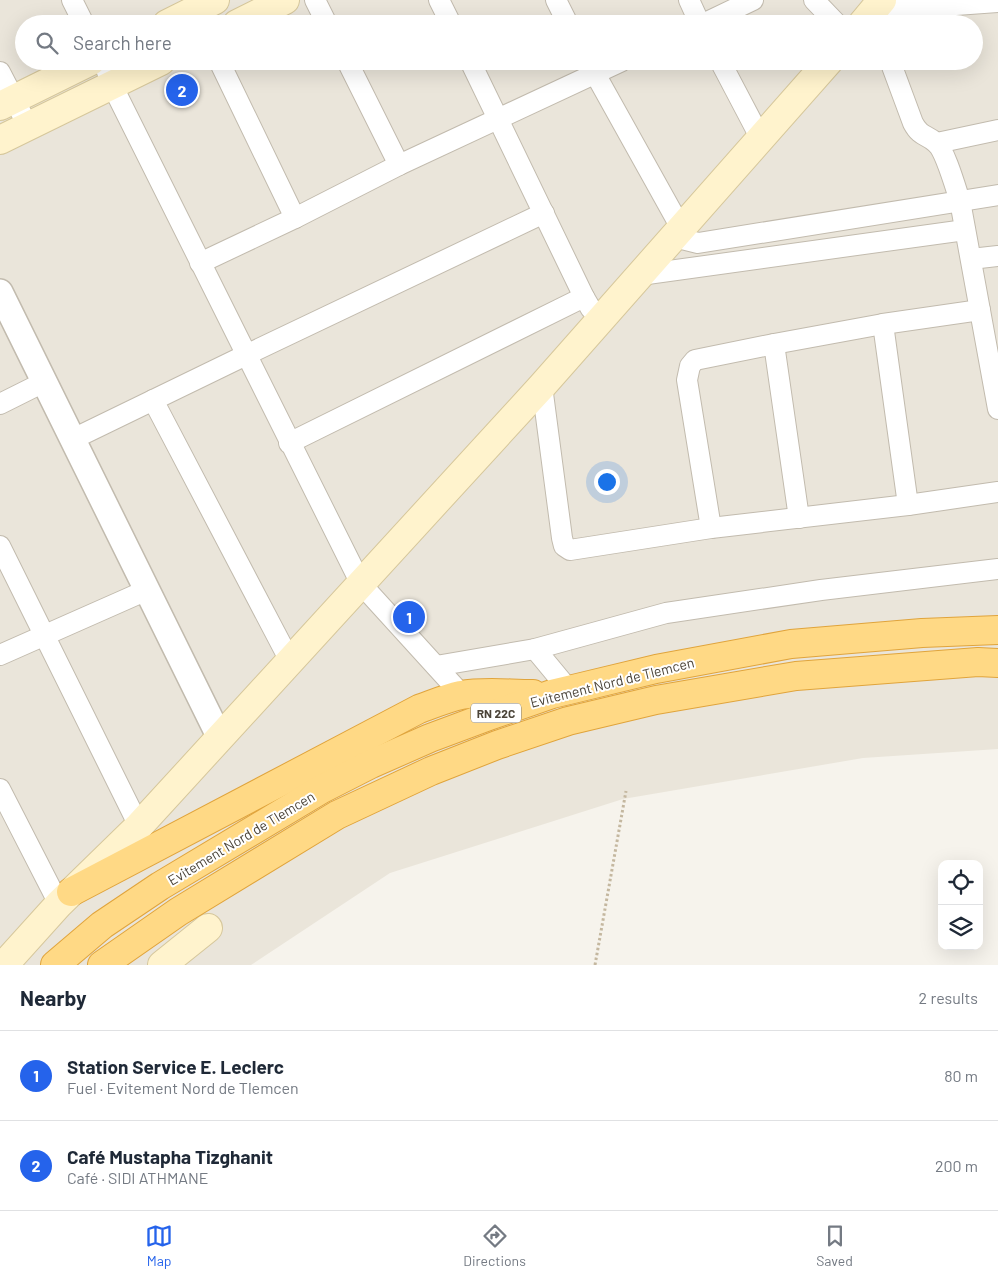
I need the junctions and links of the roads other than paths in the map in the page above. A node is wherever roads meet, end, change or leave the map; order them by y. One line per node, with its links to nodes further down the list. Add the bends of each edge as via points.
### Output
1 (72, 0): 11 (street)
2 (285, 0): 13 (main road)
3 (315, 0): 14 (street)
4 (439, 0): 15 (street)
5 (556, 0): 16 (street)
6 (689, 0): 17 (street)
7 (752, 0): 18 (street)
8 (814, 0): 19 (street)
9 (998, 2): 20 (street)
10 (200, 8): 12 (main road)
11 (80, 15)
12 (186, 15)
13 (255, 15)
14 (322, 15)
15 (446, 15)
16 (564, 15)
17 (697, 15)
18 (721, 15)
19 (828, 15)
20 (873, 15)
21 (73, 70): 33 (main road)
22 (120, 70): 32 (main road)
23 (223, 70): 44 (street)
24 (352, 70): 40 (street)
25 (474, 70): 34 (street)
26 (587, 70): 34 (street)
27 (592, 70): 46 (street)
28 (725, 70): 37 (street)
29 (821, 70): 37 (main road)
30 (893, 70): 39 (street, via 913,124 918,132)
31 (0, 72): 33 (street)
32 (107, 73): 35 (main road); 49 (street)
33 (7, 103): 35 (street)
34 (498, 119): 40 (street); 43 (street)
35 (28, 126): 38 (main road)
36 (998, 130): 39 (street)
37 (761, 139): 46 (main road)
38 (0, 140)
39 (937, 143): 42 (street)
40 (399, 165): 44 (street)
41 (998, 195): 42 (street)
42 (960, 201): 45 (street); 46 (street, via 698,243)
43 (544, 213): 52 (street); 57 (street)
44 (295, 218): 49 (street)
45 (965, 230): 48 (street); 50 (street)
46 (678, 233): 50 (main road)
47 (998, 256): 48 (street)
48 (971, 260): 53 (street)
49 (200, 263): 57 (street)
50 (640, 275): 54 (main road)
51 (0, 292): 58 (street)
52 (584, 297): 54 (street); 64 (street)
53 (980, 310): 55 (street); 62 (street)
54 (599, 322): 59 (main road)
55 (883, 324): 56 (street); 66 (street)
56 (774, 344): 67 (street); 68 (street, via 696,360 690,366 687,380)
57 (246, 355): 60 (street); 64 (street)
58 (44, 382): 61 (street); 63 (street)
59 (542, 386): 68 (street, via 564,546 570,550); 71 (main road)
60 (153, 400): 63 (street); 77 (street)
61 (0, 404)
62 (998, 409)
63 (72, 439): 72 (street)
64 (289, 442): 71 (street)
65 (998, 492): 66 (street)
66 (908, 505): 67 (street)
67 (799, 518): 68 (street)
68 (712, 528)
69 (0, 546): 74 (street)
70 (998, 569): 75 (street, via 666,613)
71 (361, 584): 77 (main road); 79 (street)
72 (147, 590): 74 (street); 82 (street)
73 (998, 630): 80 (highway, Evitement Nord de Tlemcen / RN 22C, via 791,644 656,669)
74 (45, 636): 76 (street); 84 (street)
75 (535, 649): 79 (street); 80 (street)
76 (0, 656)
77 (290, 661): 82 (main road)
78 (998, 663): 89 (highway, Evitement Nord de Tlemcen / RN 22C, via 796,676 656,700 568,721 430,771 337,815 178,912)
79 (436, 666): 81 (street)
80 (560, 692): 81 (highway); 88 (highway, Evitement Nord de Tlemcen / RN 22C, via 430,738 322,790 160,886 102,925)
81 (462, 695): 85 (highway, via 420,709)
82 (220, 738): 84 (main road)
83 (0, 789): 85 (street)
84 (139, 826): 85 (main road)
85 (65, 898): 87 (main road)
86 (208, 928): 90 (main road)
87 (4, 965)
88 (55, 965)
89 (102, 965)
90 (162, 965)

